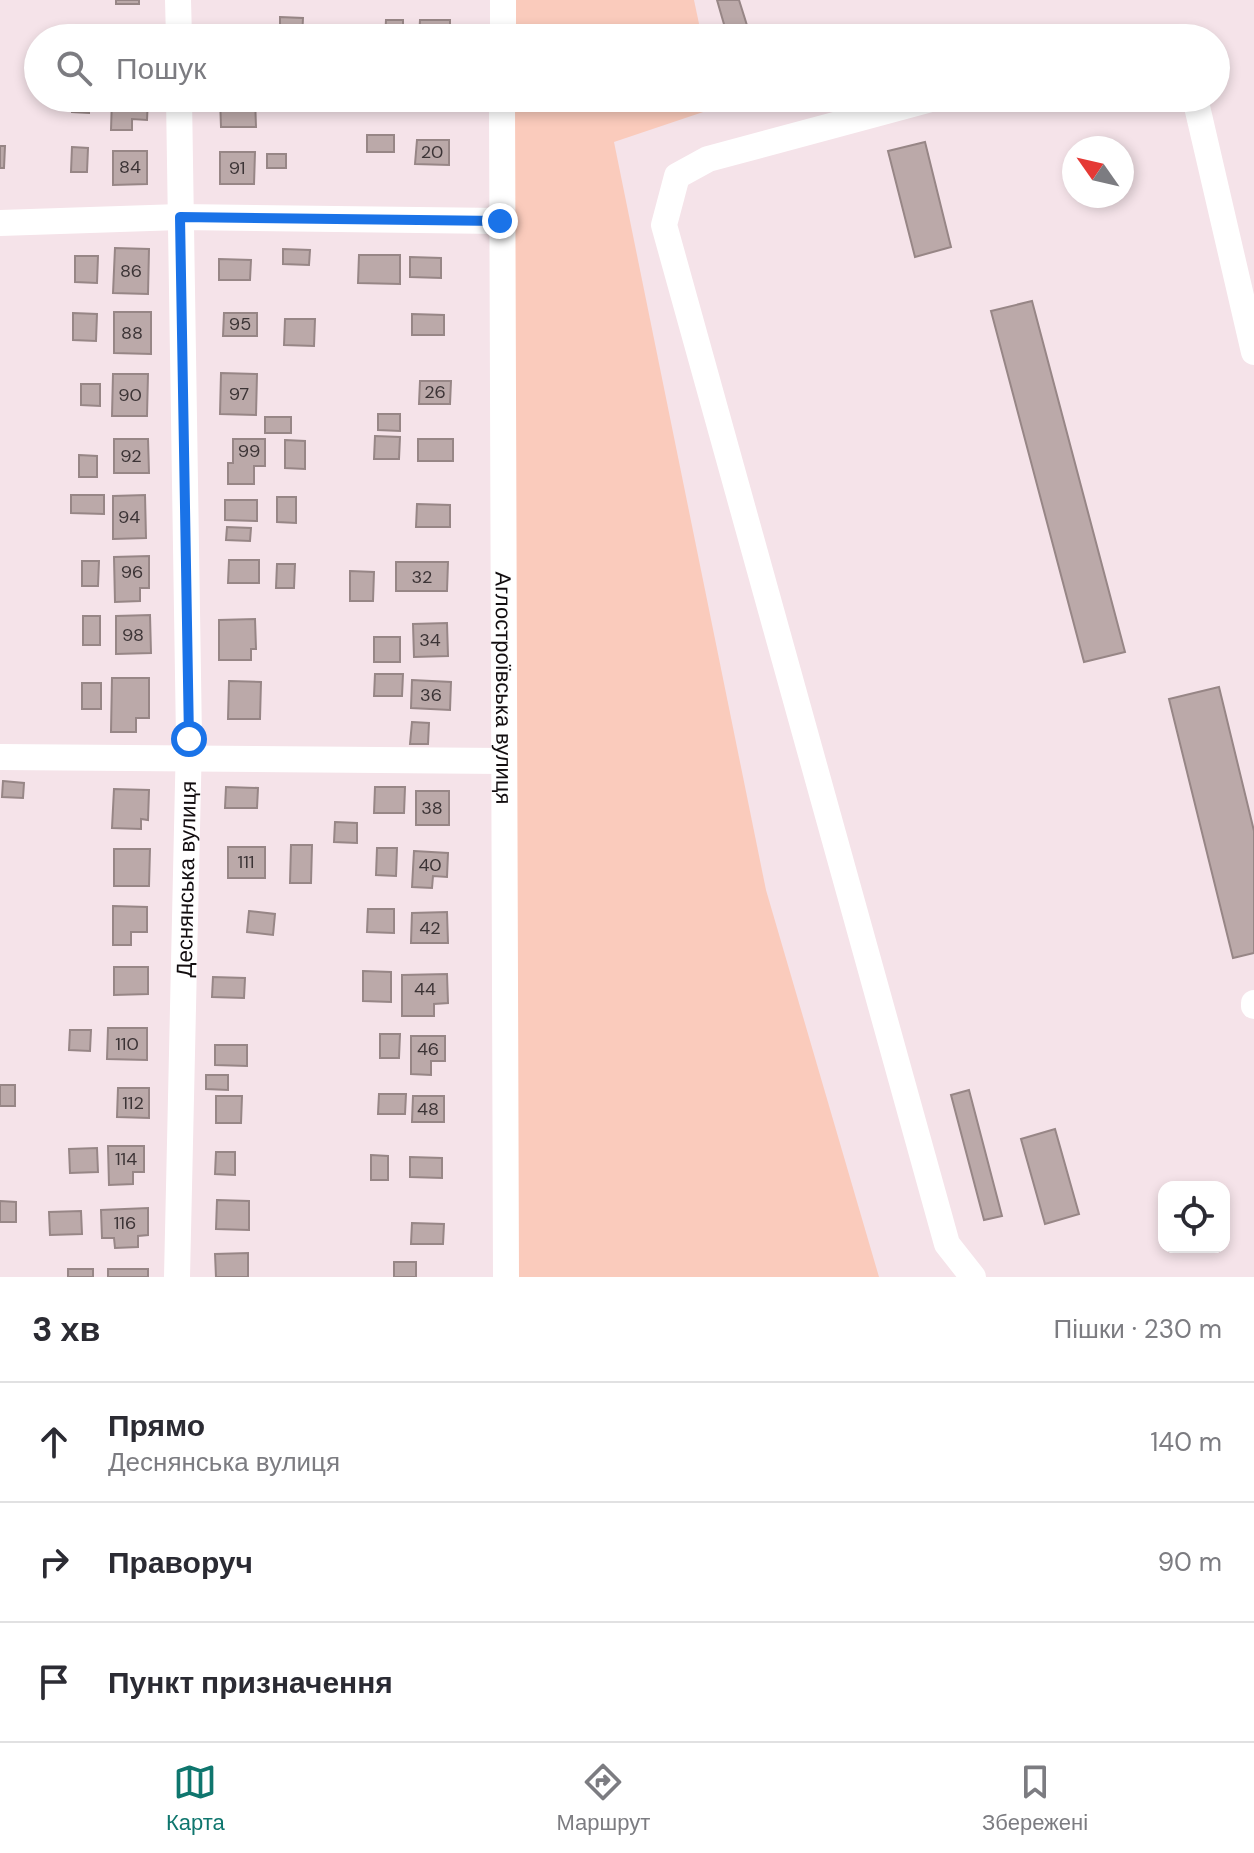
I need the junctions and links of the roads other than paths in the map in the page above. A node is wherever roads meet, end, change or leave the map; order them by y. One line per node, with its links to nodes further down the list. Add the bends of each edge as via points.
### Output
1 (178, 0): 3 (street)
2 (503, 0): 4 (street)
3 (179, 24)
4 (503, 24)
5 (179, 112): 9 (street, Деснянська вулиця)
6 (502, 112): 10 (street, Аглостроївська вулиця)
7 (883, 112): 18 (street, via 708,159 677,176 664,225 947,1244)
8 (1198, 112): 12 (street)
9 (180, 217): 10 (street); 11 (street); 14 (street, Деснянська вулиця)
10 (500, 221): 15 (street, Аглостроївська вулиця)
11 (0, 223)
12 (1254, 352)
13 (0, 757): 14 (street)
14 (189, 759): 15 (street); 16 (street, Деснянська вулиця)
15 (504, 761): 17 (street, Аглостроївська вулиця)
16 (177, 1277)
17 (506, 1277)
18 (973, 1277)

